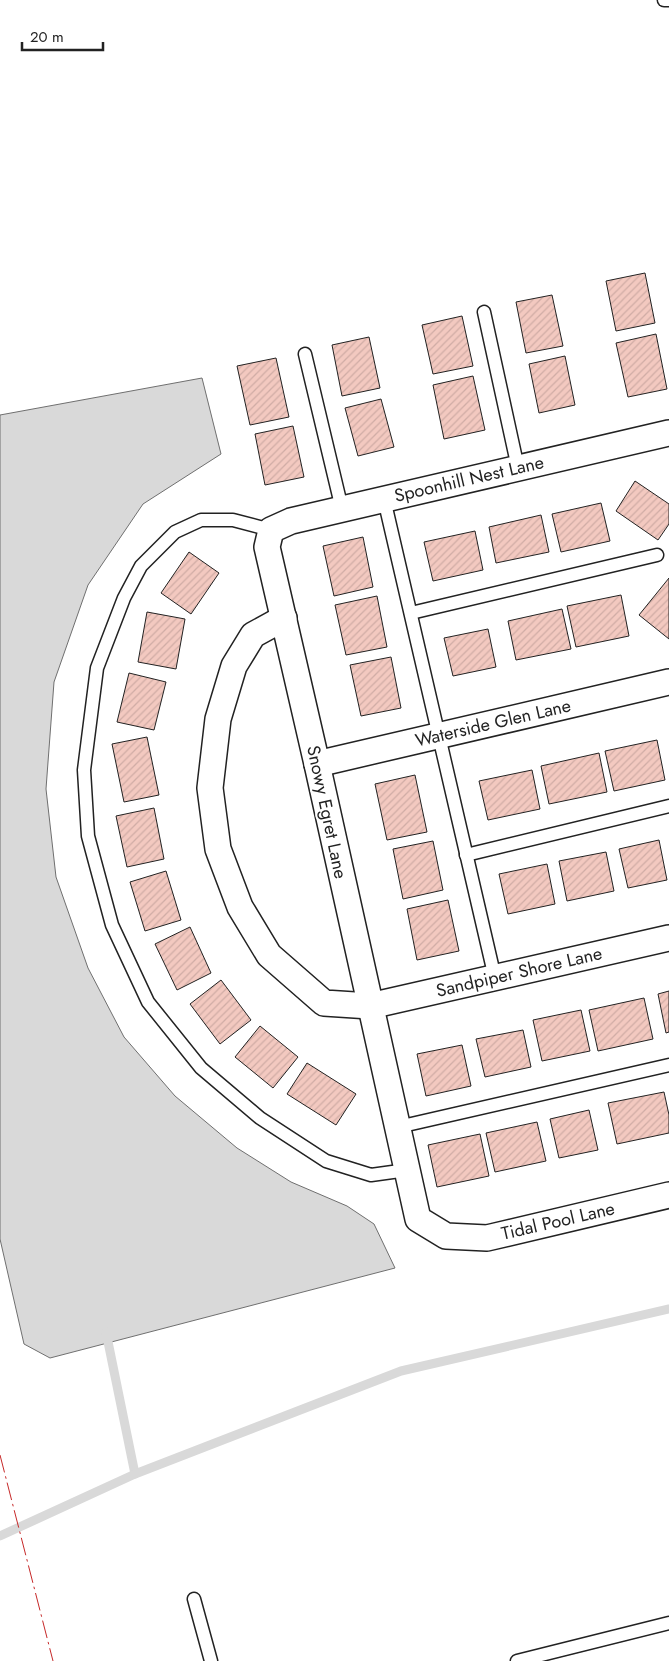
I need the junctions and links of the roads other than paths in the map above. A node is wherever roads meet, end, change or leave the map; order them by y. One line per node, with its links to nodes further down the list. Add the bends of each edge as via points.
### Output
1 (664, 0): 2 (lane)
2 (669, 0)
3 (484, 312): 6 (lane)
4 (305, 354): 8 (lane)
5 (669, 433): 6 (street, Spoonhill Nest Lane)
6 (518, 468): 7 (street, Spoonhill Nest Lane)
7 (384, 499): 8 (street, Spoonhill Nest Lane); 11 (lane)
8 (342, 509): 9 (street, Spoonhill Nest Lane, via 291,521)
9 (271, 530): 12 (street, Snowy Egret Lane, via 267,547); 23 (lane, via 233,520 201,520 175,532 141,566 124,598 97,668 84,770 88,836 112,925 148,1002 202,1068 260,1118 326,1161 370,1175)
10 (657, 555): 11 (lane)
11 (411, 613): 14 (lane)
12 (284, 618): 15 (street, Snowy Egret Lane); 20 (street, via 253,635 234,666 218,719 210,788 218,849 240,907 269,955 324,1003)
13 (669, 682): 14 (street, Waterside Glen Lane)
14 (439, 735): 15 (street, Waterside Glen Lane); 17 (lane)
15 (317, 764): 20 (street, Snowy Egret Lane)
16 (669, 806): 17 (lane)
17 (466, 855): 19 (lane)
18 (669, 938): 19 (street, Sandpiper Shore Lane)
19 (495, 978): 20 (street, Sandpiper Shore Lane)
20 (370, 1006): 22 (street, Snowy Egret Lane)
21 (669, 1065): 22 (lane)
22 (398, 1127): 23 (street, Snowy Egret Lane)
23 (407, 1170): 25 (street, Snowy Egret Lane, via 418,1219)
24 (669, 1195): 25 (street, Tidal Pool Lane, via 487,1238)
25 (446, 1236)
26 (194, 1599): 28 (lane)
27 (669, 1624): 29 (lane)
28 (211, 1661)
29 (518, 1661)

